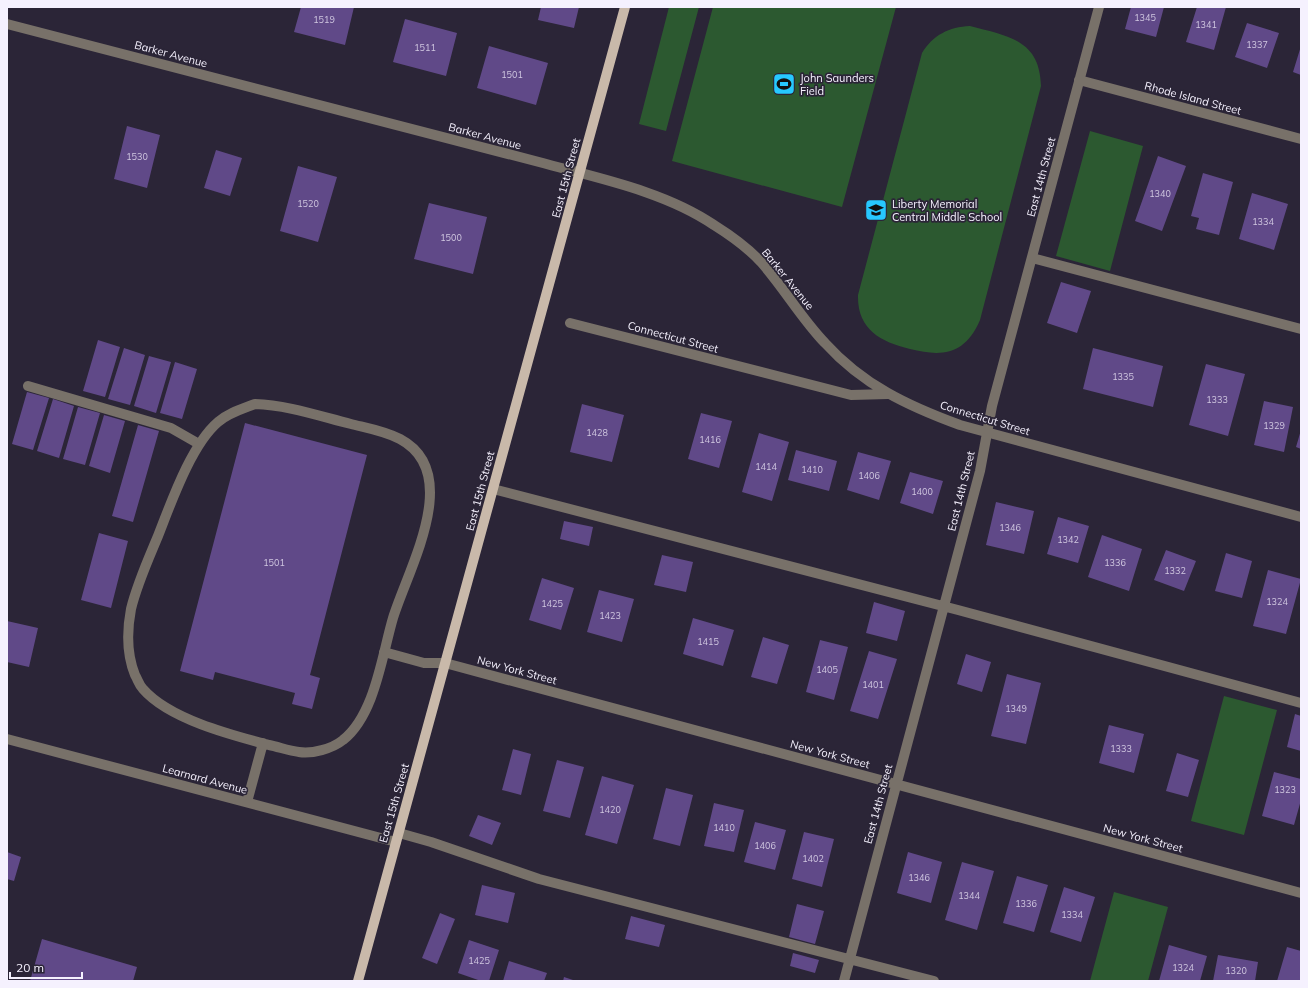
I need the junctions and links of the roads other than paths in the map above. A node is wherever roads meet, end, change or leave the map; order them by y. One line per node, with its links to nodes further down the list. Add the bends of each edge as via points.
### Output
1 (624, 7): 6 (main road, East 15th Street)
2 (1099, 7): 4 (street, East 14th Street)
3 (7, 24): 6 (street, Barker Avenue)
4 (1079, 80): 5 (street, Rhode Island Street); 7 (street, East 14th Street)
5 (1301, 139)
6 (580, 173): 11 (street, Barker Avenue, via 665,199 691,210 715,225 760,261 825,344 849,366); 14 (main road, East 15th Street)
7 (1032, 258): 9 (street); 12 (street, East 14th Street)
8 (570, 323): 11 (street, Connecticut Street, via 851,396)
9 (1301, 329)
10 (28, 386): 13 (street, via 171,428)
11 (888, 394): 12 (street, Connecticut Street, via 941,418)
12 (987, 432): 15 (street, Connecticut Street); 16 (street, East 14th Street, via 980,471)
13 (199, 444): 17 (street, via 217,422 236,410 254,404 274,405 377,430 400,439 416,450 426,464 430,481 428,519 401,592); 21 (street, via 174,497 132,609 128,636 131,664 141,687 161,705 232,735)
14 (493, 489): 16 (street); 18 (main road, East 15th Street)
15 (1301, 516)
16 (943, 606): 19 (street); 22 (street, East 14th Street)
17 (384, 652): 18 (street, New York Street, via 424,663); 21 (street, via 371,698 361,719 343,740 324,750 301,753)
18 (446, 663): 22 (street, New York Street); 24 (main road, East 15th Street)
19 (1301, 703)
20 (7, 739): 23 (street, Learnard Avenue)
21 (263, 743): 23 (street)
22 (895, 784): 25 (street, New York Street); 26 (street, East 14th Street)
23 (247, 802): 24 (street, Learnard Avenue)
24 (397, 838): 26 (street, Learnard Avenue, via 430,842 539,879); 27 (main road, East 15th Street)
25 (1301, 893)
26 (850, 959): 28 (street, East 14th Street); 29 (street, Learnard Avenue)
27 (358, 981)
28 (844, 981)
29 (934, 981)

